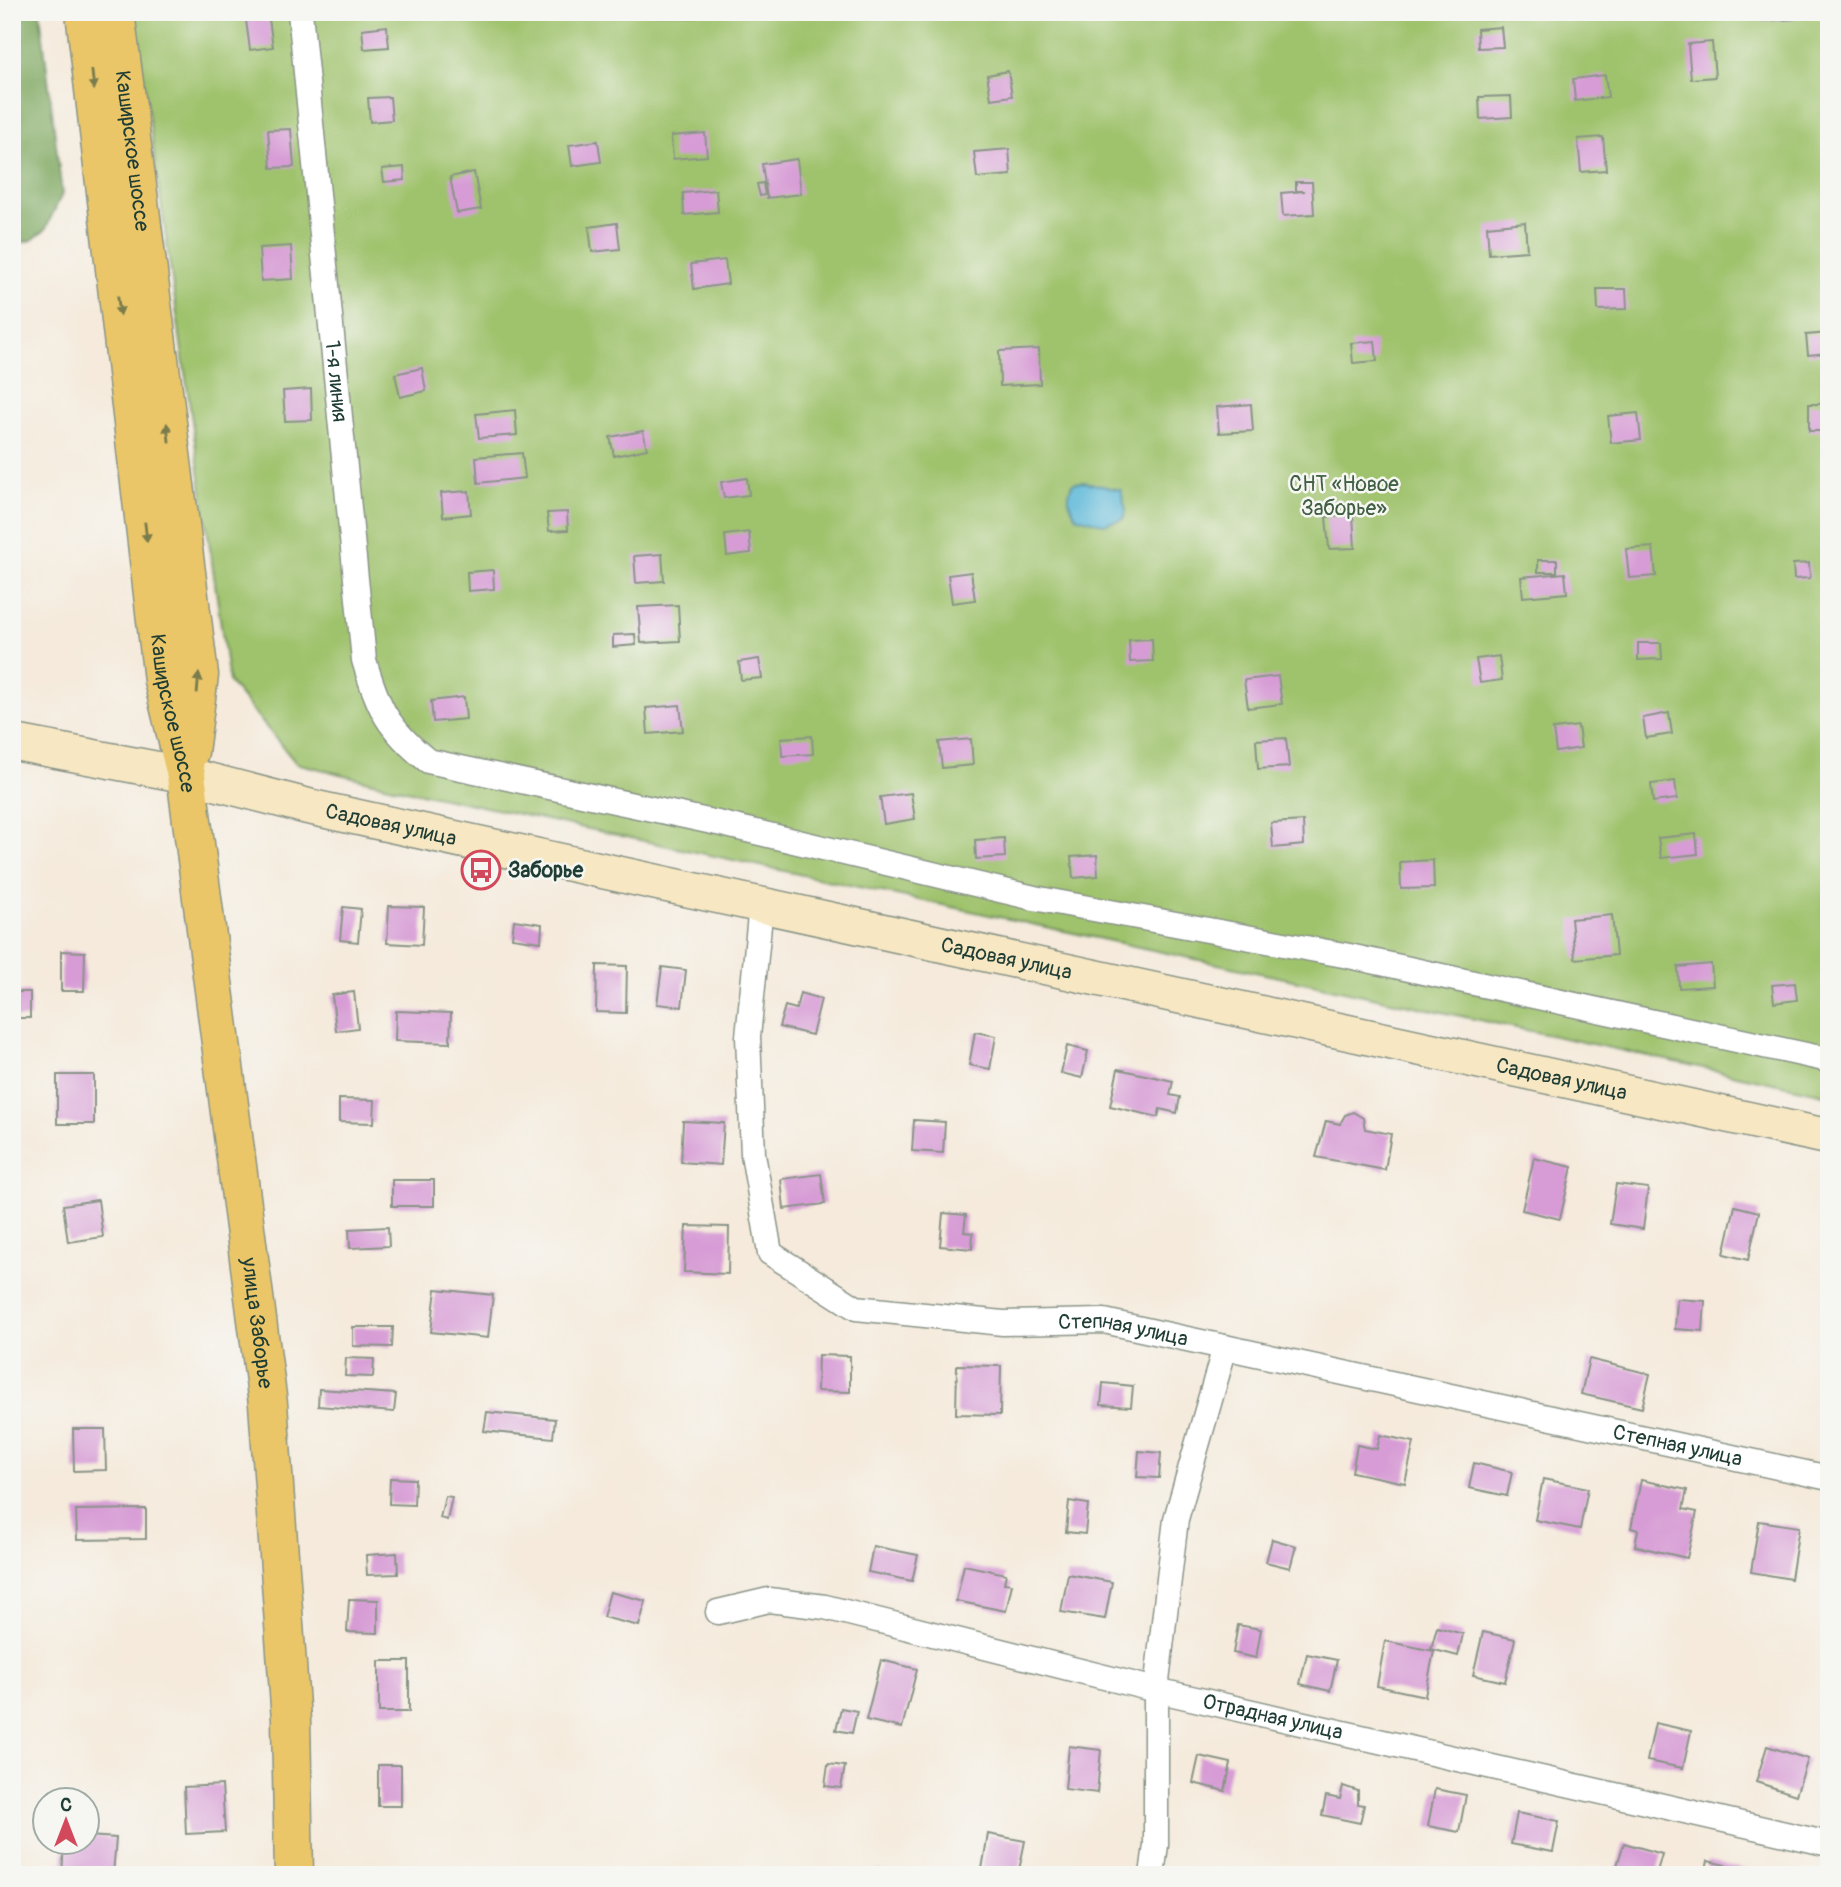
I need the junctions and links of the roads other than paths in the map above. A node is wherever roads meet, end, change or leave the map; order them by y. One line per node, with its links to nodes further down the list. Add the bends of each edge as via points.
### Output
1 (85, 12): 5 (main road, Каширское шоссе, one-way to 5, via 163,680)
2 (115, 12): 5 (main road, Каширское шоссе, one-way to 2, via 199,675)
3 (300, 12): 7 (street, 1-я линия, via 364,660 377,704 403,741 428,761 1034,898 1349,956)
4 (12, 742): 5 (main road, Садовая улица)
5 (186, 775): 6 (main road, Садовая улица, via 310,807); 14 (main road, улица Заборье, via 268,1404 291,1720)
6 (761, 905): 8 (main road, Садовая улица); 9 (street, Степная улица, via 748,1037 753,1154 770,1253 856,1308 1003,1323 1104,1321)
7 (1829, 1060)
8 (1829, 1137)
9 (1225, 1347): 10 (street, Степная улица); 12 (street, via 1176,1519)
10 (1829, 1478)
11 (718, 1612): 12 (street, Отрадная улица, via 769,1600 825,1607)
12 (1156, 1690): 13 (street, Отрадная улица); 15 (street)
13 (1829, 1844)
14 (294, 1875)
15 (1152, 1875)

